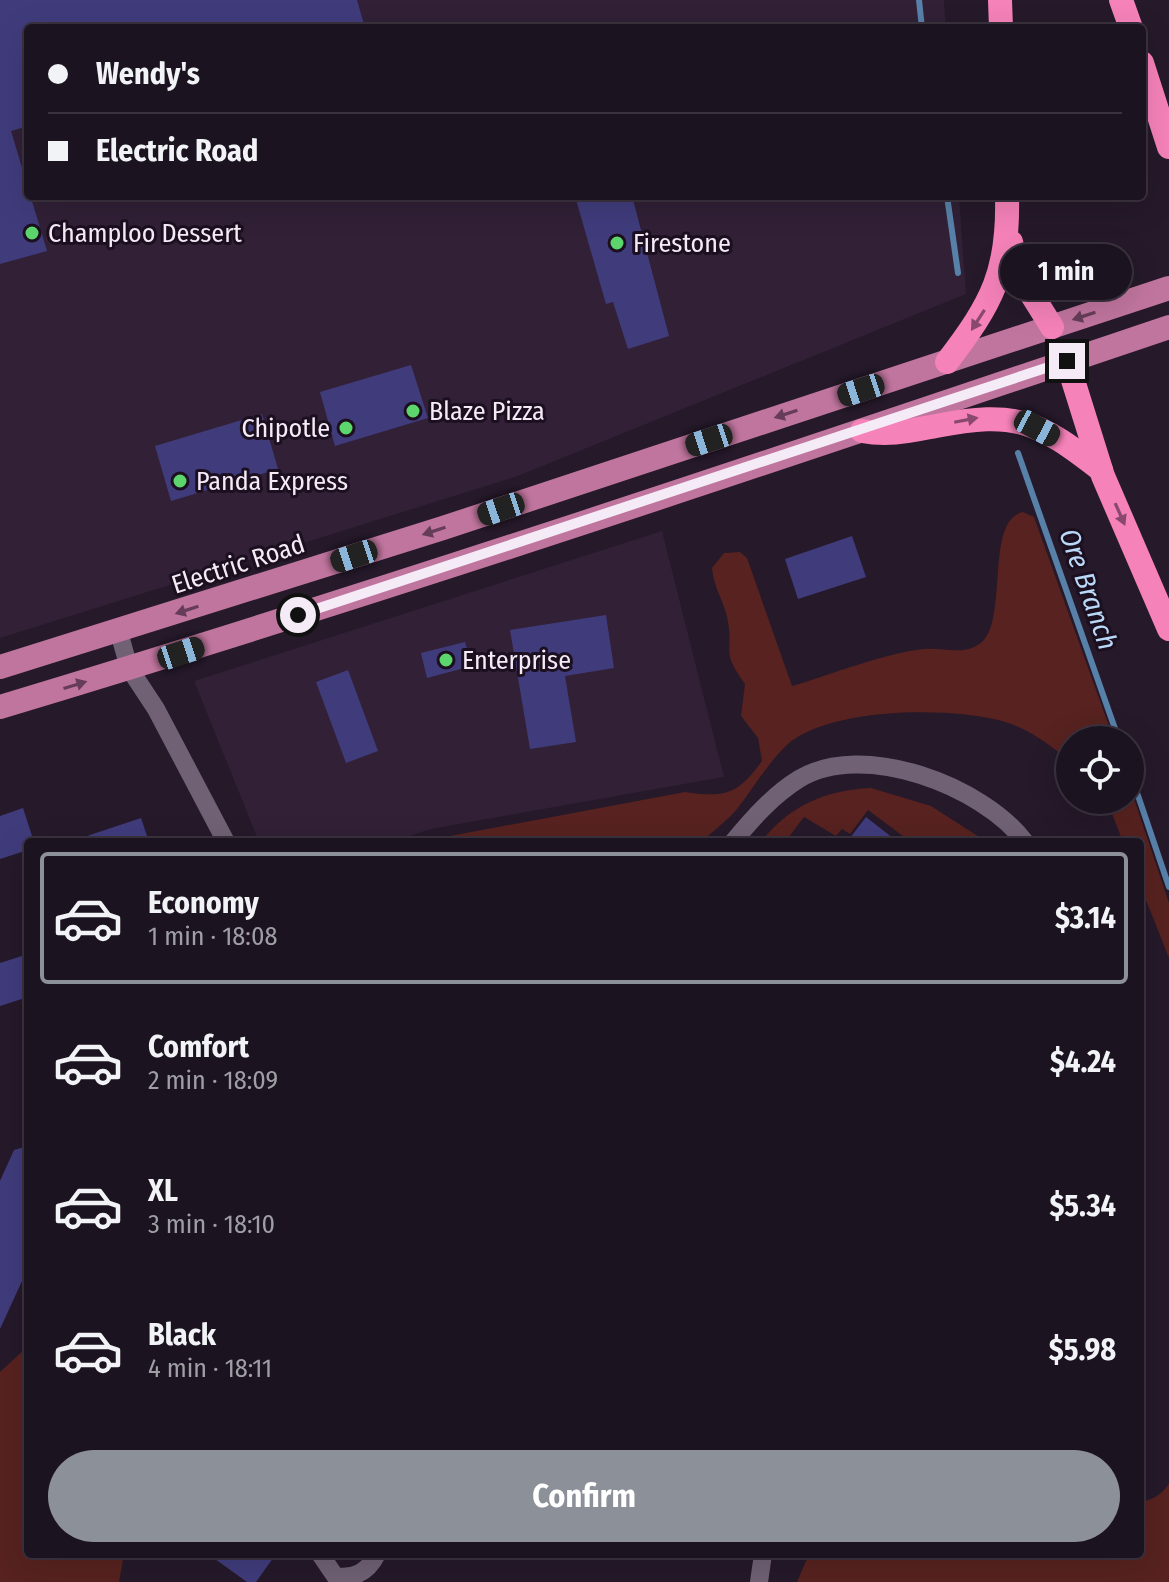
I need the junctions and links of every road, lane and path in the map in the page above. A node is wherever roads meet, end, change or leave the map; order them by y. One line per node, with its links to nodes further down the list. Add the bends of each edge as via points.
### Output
1 (1000, 0): 3 (highway)
2 (1121, 0): 4 (highway)
3 (1001, 24)
4 (1130, 24)
5 (1146, 75): 6 (highway)
6 (1169, 147)
7 (1008, 208): 9 (highway, via 1019,274); 12 (highway, one-way to 12, via 1004,266 981,317)
8 (1169, 288): 9 (main road, Electric Road, one-way to 9)
9 (1052, 327): 11 (main road); 12 (main road, Electric Road)
10 (1169, 327): 11 (main road)
11 (1067, 361): 13 (main road); 14 (highway)
12 (947, 362): 16 (main road, Electric Road, one-way to 16)
13 (862, 431): 14 (highway, one-way to 14, via 888,436 982,417 1014,419 1067,444); 18 (main road)
14 (1101, 470): 15 (highway, one-way to 15)
15 (1169, 629)
16 (119, 632): 17 (main road, Electric Road); 18 (street)
17 (0, 667)
18 (129, 668): 19 (main road, one-way to 18); 20 (street)
19 (0, 707)
20 (224, 838)
21 (736, 838): 22 (street, via 758,812 800,778 845,763 899,767 963,792)
22 (1020, 838)
23 (322, 1558): 26 (street)
24 (374, 1558): 26 (street, via 362,1572)
25 (762, 1558): 27 (street)
26 (334, 1579)
27 (759, 1582)

